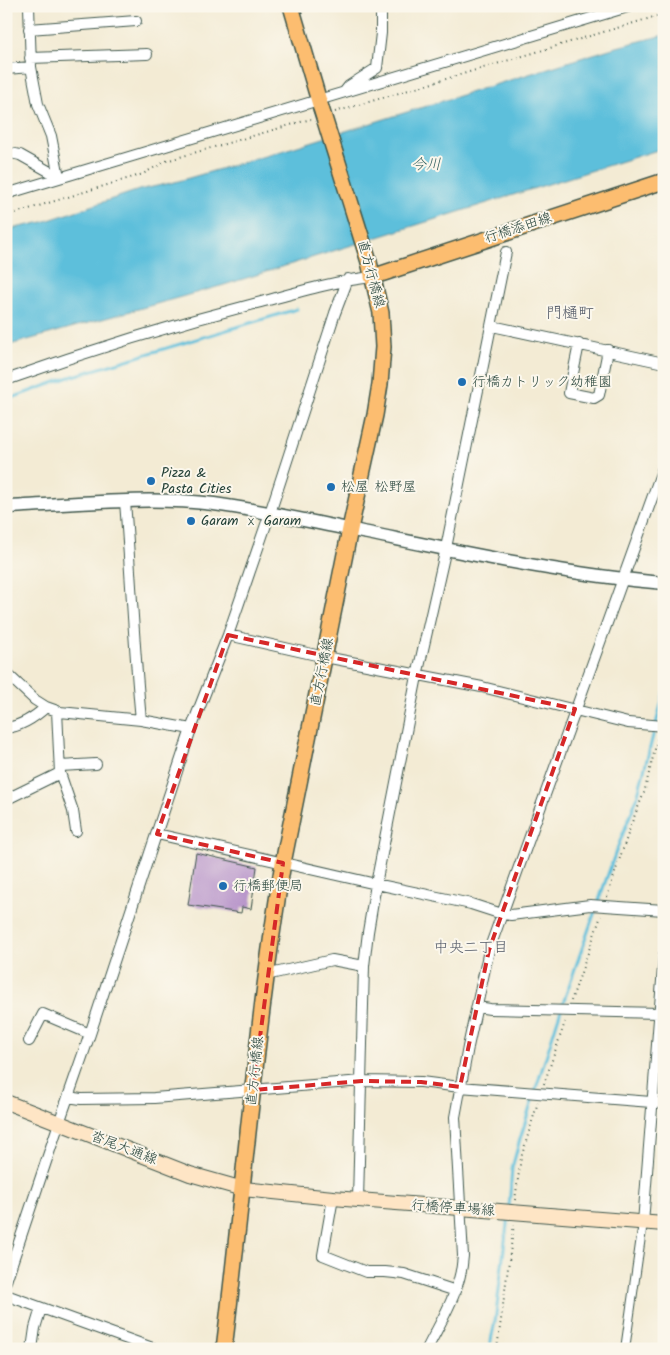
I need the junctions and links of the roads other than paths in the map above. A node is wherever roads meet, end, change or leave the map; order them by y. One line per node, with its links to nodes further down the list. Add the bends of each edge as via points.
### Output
1 (29, 6): 8 (street)
2 (291, 6): 13 (main road, 直方行橋線)
3 (381, 6): 12 (street, via 377,68 349,86)
4 (600, 6): 6 (street)
5 (631, 6): 6 (street)
6 (596, 18): 12 (street)
7 (136, 21): 8 (street)
8 (29, 29): 10 (street)
9 (147, 54): 10 (street)
10 (31, 63): 11 (street); 15 (street, via 38,104 51,136)
11 (6, 69)
12 (343, 94): 13 (street)
13 (323, 108): 15 (street); 19 (main road, 直方行橋線, bridge)
14 (6, 152): 15 (street, via 20,155)
15 (59, 177): 17 (street)
16 (664, 181): 19 (main road, 行橋添田線)
17 (6, 194)
18 (506, 252): 21 (street)
19 (371, 270): 20 (street); 30 (main road, 直方行橋線, via 381,313 383,347 375,415)
20 (348, 279): 25 (street, via 124,341); 29 (street)
21 (492, 326): 22 (street); 31 (street)
22 (579, 344): 23 (street); 23 (street, via 570,394 594,398 599,395)
23 (608, 350): 24 (street)
24 (664, 363)
25 (6, 380)
26 (664, 465): 32 (street)
27 (124, 502): 28 (street); 29 (street, via 212,504); 41 (street)
28 (6, 507)
29 (270, 513): 30 (street); 34 (street)
30 (350, 529): 31 (street); 35 (main road, 直方行橋線)
31 (446, 548): 32 (street); 37 (street)
32 (623, 580): 33 (street); 39 (street)
33 (664, 584)
34 (228, 635): 35 (street); 44 (street)
35 (324, 658): 37 (street); 50 (main road, 直方行橋線)
36 (6, 673): 38 (street)
37 (417, 676): 39 (street, via 482,687); 51 (street)
38 (46, 707): 40 (street); 43 (street, via 34,718)
39 (575, 709): 42 (street, via 628,723); 53 (street)
40 (57, 711): 41 (street); 46 (street)
41 (141, 720): 44 (street)
42 (663, 726)
43 (6, 728)
44 (191, 729): 49 (street)
45 (96, 764): 46 (street)
46 (60, 769): 47 (street); 48 (street)
47 (9, 798)
48 (76, 831)
49 (157, 834): 50 (street); 59 (street)
50 (283, 863): 51 (street); 56 (main road, 直方行橋線)
51 (376, 884): 53 (street, via 471,904); 55 (street)
52 (664, 910): 53 (street, via 590,905)
53 (502, 914): 57 (street, via 489,950)
54 (664, 955): 58 (street)
55 (364, 966): 56 (street, via 332,960); 61 (street)
56 (266, 975): 63 (main road, 直方行橋線)
57 (477, 1007): 58 (street); 62 (street)
58 (659, 1014): 66 (street)
59 (90, 1034): 60 (street, via 43,1014); 64 (street)
60 (29, 1041)
61 (362, 1081): 62 (street, via 421,1082); 63 (street); 71 (street)
62 (460, 1087): 66 (street); 72 (street, via 455,1117)
63 (253, 1090): 64 (street, via 154,1098); 69 (main road, 直方行橋線)
64 (68, 1097): 68 (street)
65 (6, 1102): 68 (main road, 沓尾大通線)
66 (652, 1102): 67 (street); 73 (street)
67 (664, 1103)
68 (59, 1122): 69 (main road, 沓尾大通線, via 190,1174); 75 (street)
69 (243, 1189): 70 (main road, 行橋停車場線); 81 (main road, 直方行橋線)
70 (332, 1198): 71 (main road, 行橋停車場線); 76 (street, via 323,1255 366,1272 404,1274)
71 (358, 1200): 72 (main road, 行橋停車場線)
72 (461, 1208): 73 (main road, 行橋停車場線); 76 (street, via 463,1256)
73 (643, 1223): 74 (main road, 行橋停車場線); 83 (street)
74 (664, 1224)
75 (6, 1281)
76 (456, 1291): 82 (street)
77 (6, 1295): 78 (street)
78 (41, 1308): 79 (street); 80 (street)
79 (32, 1349)
80 (155, 1349)
81 (224, 1349)
82 (427, 1349)
83 (626, 1349)

